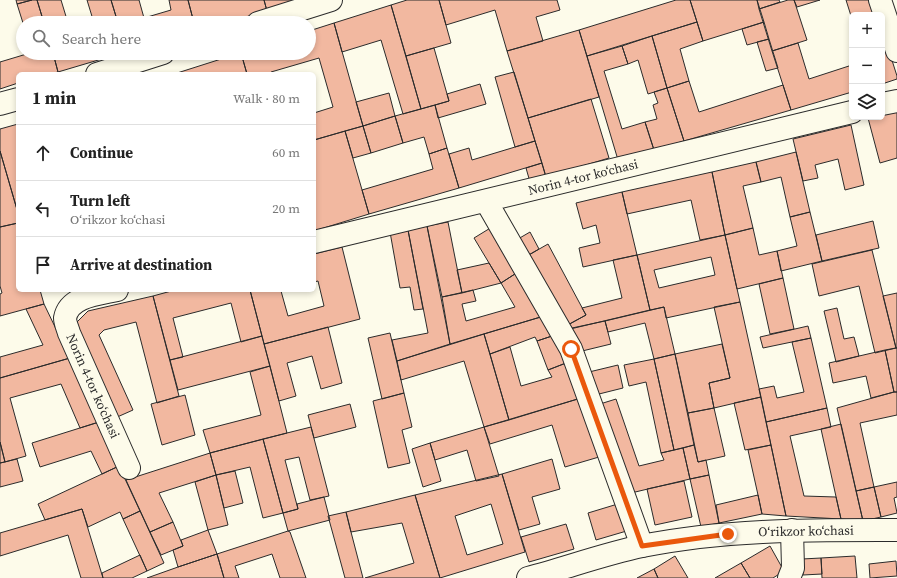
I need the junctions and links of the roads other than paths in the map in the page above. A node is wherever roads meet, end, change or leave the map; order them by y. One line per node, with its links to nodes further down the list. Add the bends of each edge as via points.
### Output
1 (331, 0): 3 (street)
2 (880, 0): 4 (street)
3 (280, 16)
4 (897, 51)
5 (141, 60): 6 (street)
6 (103, 72)
7 (16, 100): 10 (street)
8 (897, 101): 9 (street)
9 (885, 103)
10 (0, 104)
11 (849, 113): 12 (street, Norin 4-tor koʻchasi)
12 (486, 201): 13 (street, Norin 4-tor koʻchasi); 18 (street, via 571,349)
13 (316, 242)
14 (109, 292): 15 (street, Norin 4-tor koʻchasi, via 81,299 69,306 65,319)
15 (129, 468)
16 (792, 530): 17 (street, Oʻrikzor koʻchasi); 18 (street, Oʻrikzor koʻchasi, via 728,534); 20 (street, via 793,568)
17 (897, 530)
18 (642, 546): 19 (street, Oʻrikzor koʻchasi)
19 (528, 578)
20 (789, 578)

